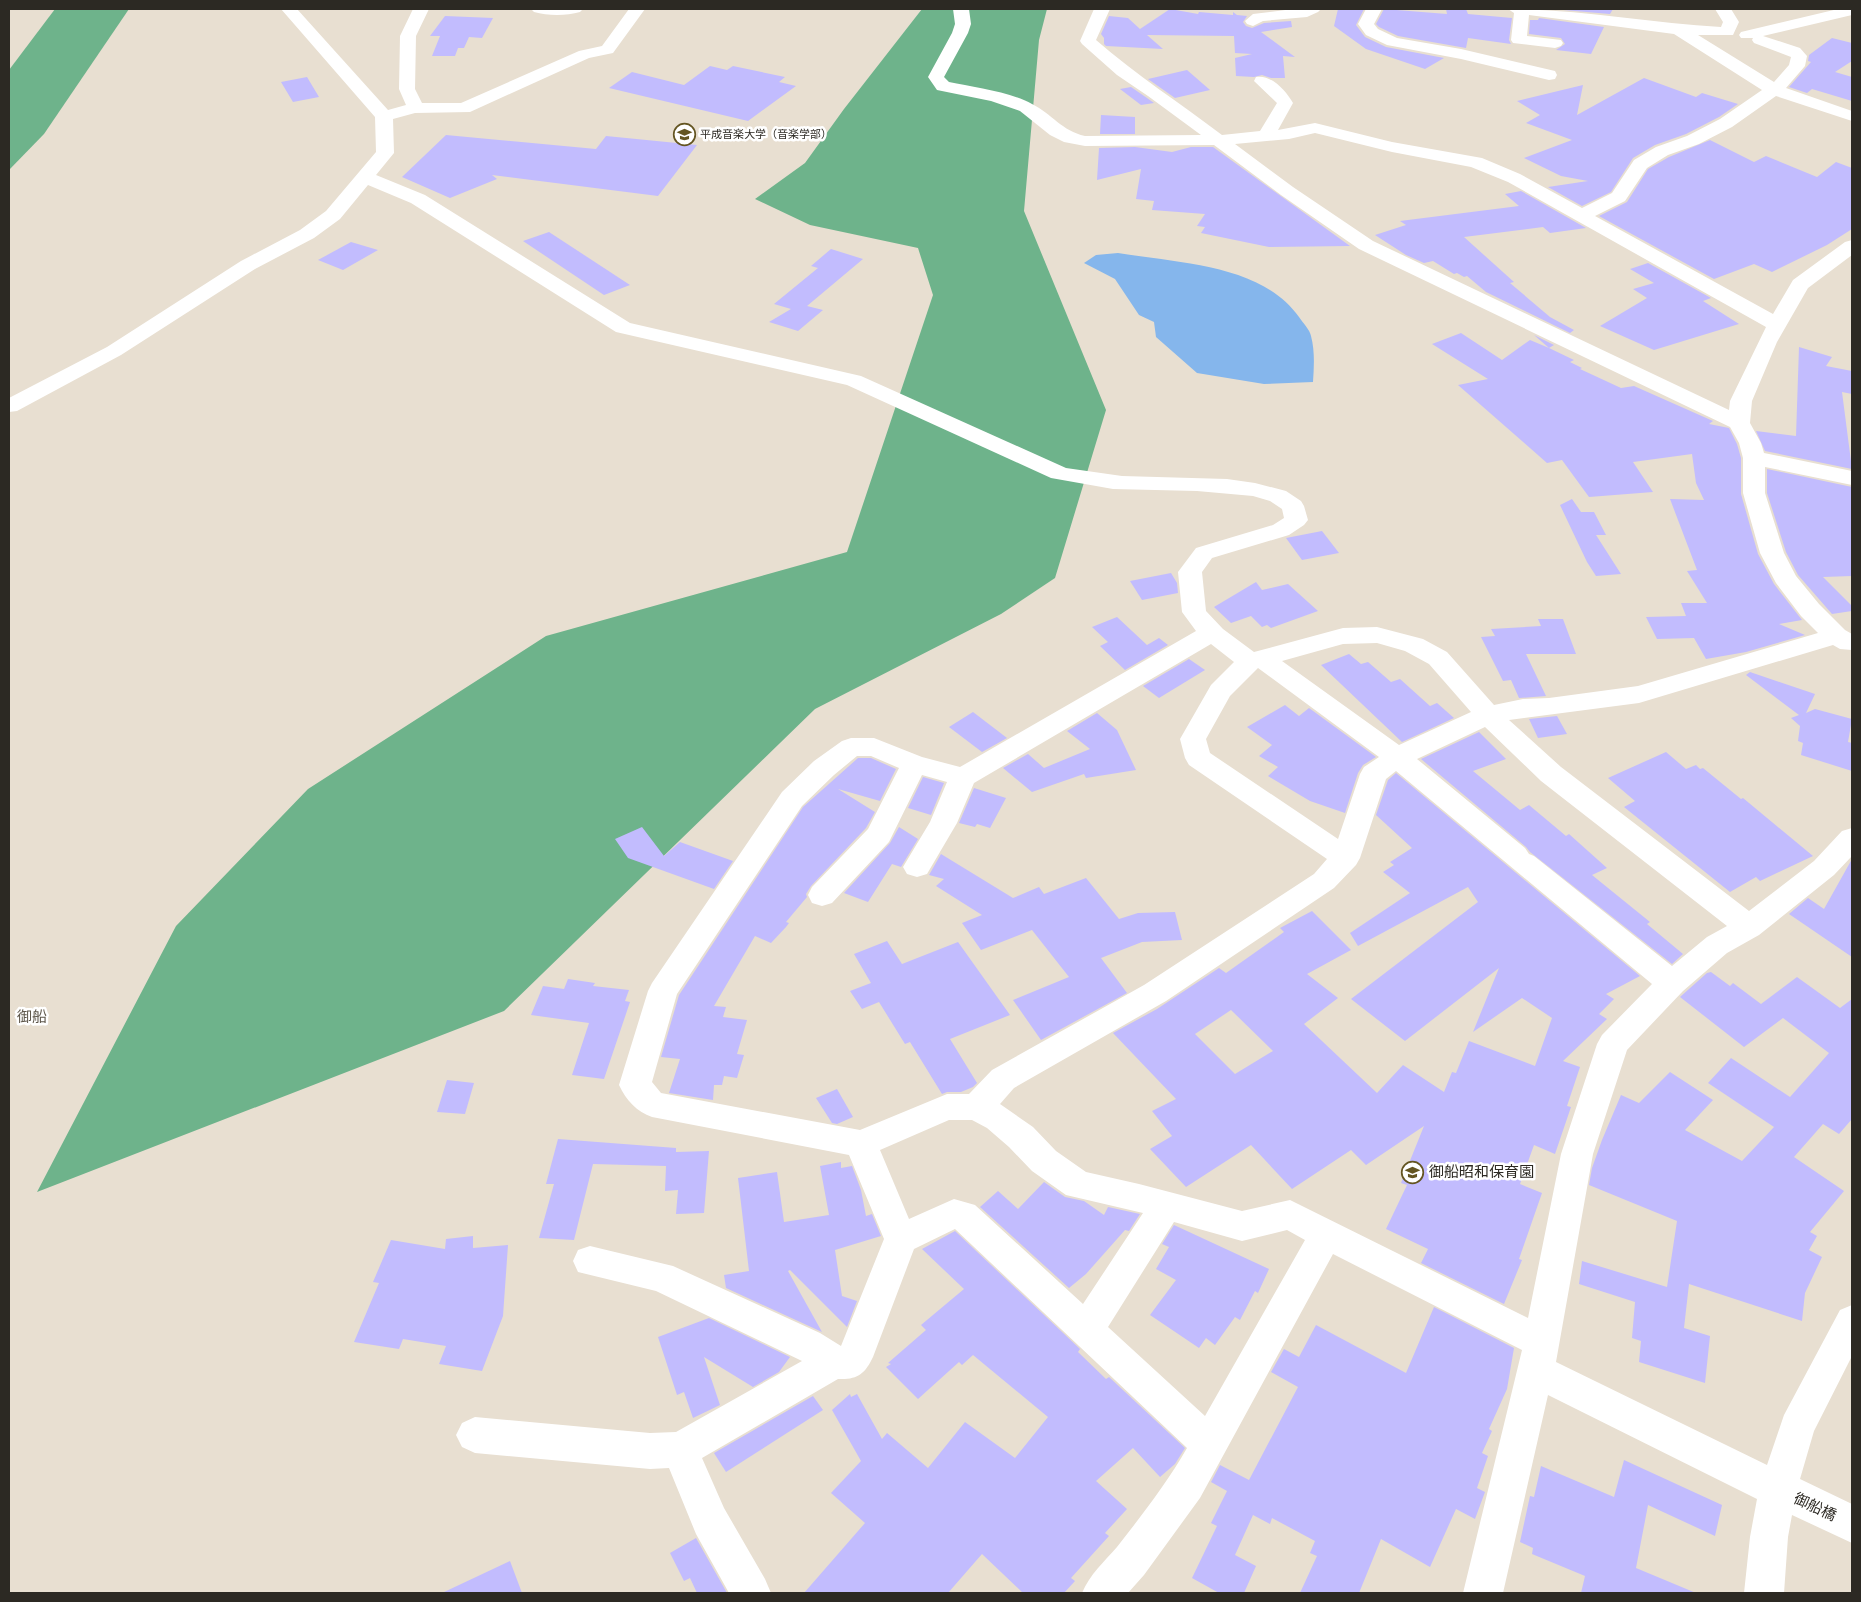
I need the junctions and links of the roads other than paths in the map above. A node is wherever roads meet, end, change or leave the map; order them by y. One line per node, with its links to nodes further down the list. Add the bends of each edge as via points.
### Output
1 (288, 9): 28 (street)
2 (421, 9): 25 (street, via 408,36 407,89 414,99)
3 (540, 9): 4 (street)
4 (575, 9)
5 (638, 9): 26 (street, via 607,50 585,54)
6 (961, 9): 31 (street, via 963,24 960,33 936,77 943,86 1016,103 1056,131 1085,141)
7 (1102, 9): 31 (street, via 1088,41 1123,72)
8 (1313, 9): 16 (street, via 1259,17)
9 (1374, 9): 22 (street, via 1366,24 1372,32 1393,42)
10 (1516, 9): 11 (street)
11 (1522, 9): 15 (street); 20 (street, via 1519,40)
12 (1723, 9): 18 (street, via 1731,22 1727,32)
13 (1852, 10): 14 (street)
14 (1828, 12): 17 (street); 21 (street)
15 (1586, 13): 18 (street)
16 (1253, 21)
17 (1852, 27)
18 (1675, 29): 21 (street)
19 (1760, 40): 24 (street, via 1794,51 1799,56 1797,66)
20 (1555, 43)
21 (1705, 45): 24 (street, via 1728,63)
22 (1549, 75)
23 (1262, 81): 30 (street, via 1281,96 1285,104)
24 (1776, 90): 29 (street); 33 (street, via 1726,124 1662,151 1640,164 1618,197)
25 (415, 108): 26 (street); 28 (street)
26 (464, 108): 27 (street)
27 (488, 111)
28 (384, 116): 32 (street, via 385,153)
29 (1852, 116)
30 (1266, 136): 31 (street); 33 (street, via 1315,128 1392,147 1476,162 1514,178)
31 (1220, 140): 37 (street, via 1366,245)
32 (365, 177): 36 (street, via 333,215 307,234 248,266 114,351); 40 (street, via 418,199 623,328 854,380 1059,473 1104,481 1254,489 1284,498 1296,510 1296,520 1282,530 1204,553 1190,572 1192,605)
33 (1582, 215): 35 (street)
34 (1852, 246): 35 (street, via 1800,284)
35 (1776, 324): 37 (street, via 1742,401)
36 (9, 406)
37 (1739, 423): 38 (street)
38 (1754, 458): 39 (street); 41 (street, via 1754,493 1772,553 1810,610)
39 (1852, 478)
40 (1213, 632): 42 (street); 46 (street)
41 (1844, 640): 43 (street, via 1639,694)
42 (1256, 660): 43 (street, via 1343,636 1377,635 1414,645 1438,658); 44 (street); 48 (street, via 1220,691 1193,739 1198,758)
43 (1488, 715): 44 (street); 51 (street, via 1551,774)
44 (1396, 757): 48 (street, via 1374,774); 52 (street)
45 (914, 764): 46 (street); 50 (street, via 879,835); 54 (street, via 874,747 851,747 792,799 663,991 635,1085 652,1104)
46 (963, 777): 49 (street, via 943,822)
47 (1852, 838): 51 (street, via 1824,868)
48 (1346, 858): 53 (street, via 1324,881 1155,993 1003,1079)
49 (917, 867)
50 (822, 895)
51 (1748, 927): 52 (street, via 1717,946)
52 (1672, 984): 61 (street, via 1613,1044 1577,1154)
53 (977, 1107): 54 (street, via 946,1107); 55 (street, 御船橋, via 1022,1137 1044,1161 1078,1185)
54 (861, 1144): 57 (street)
55 (1166, 1206): 56 (street, 御船橋, via 1242,1226 1290,1215); 60 (street)
56 (1326, 1235): 61 (street, 御船橋); 64 (street)
57 (901, 1239): 60 (street, via 954,1214 963,1215); 62 (street, via 856,1357 849,1364)
58 (590, 1261): 62 (street, via 661,1278 806,1345)
59 (1852, 1320): 66 (street, via 1797,1427)
60 (1087, 1329): 64 (street)
61 (1539, 1357): 66 (street, 御船橋); 70 (street)
62 (834, 1362): 65 (street)
63 (474, 1434): 65 (street, via 650,1451)
64 (1210, 1445): 69 (street, via 1187,1485)
65 (680, 1450): 68 (street, via 710,1521)
66 (1786, 1493): 67 (street, 御船橋); 71 (street, via 1769,1537)
67 (1852, 1524)
68 (751, 1593)
69 (1102, 1593)
70 (1483, 1593)
71 (1764, 1593)

